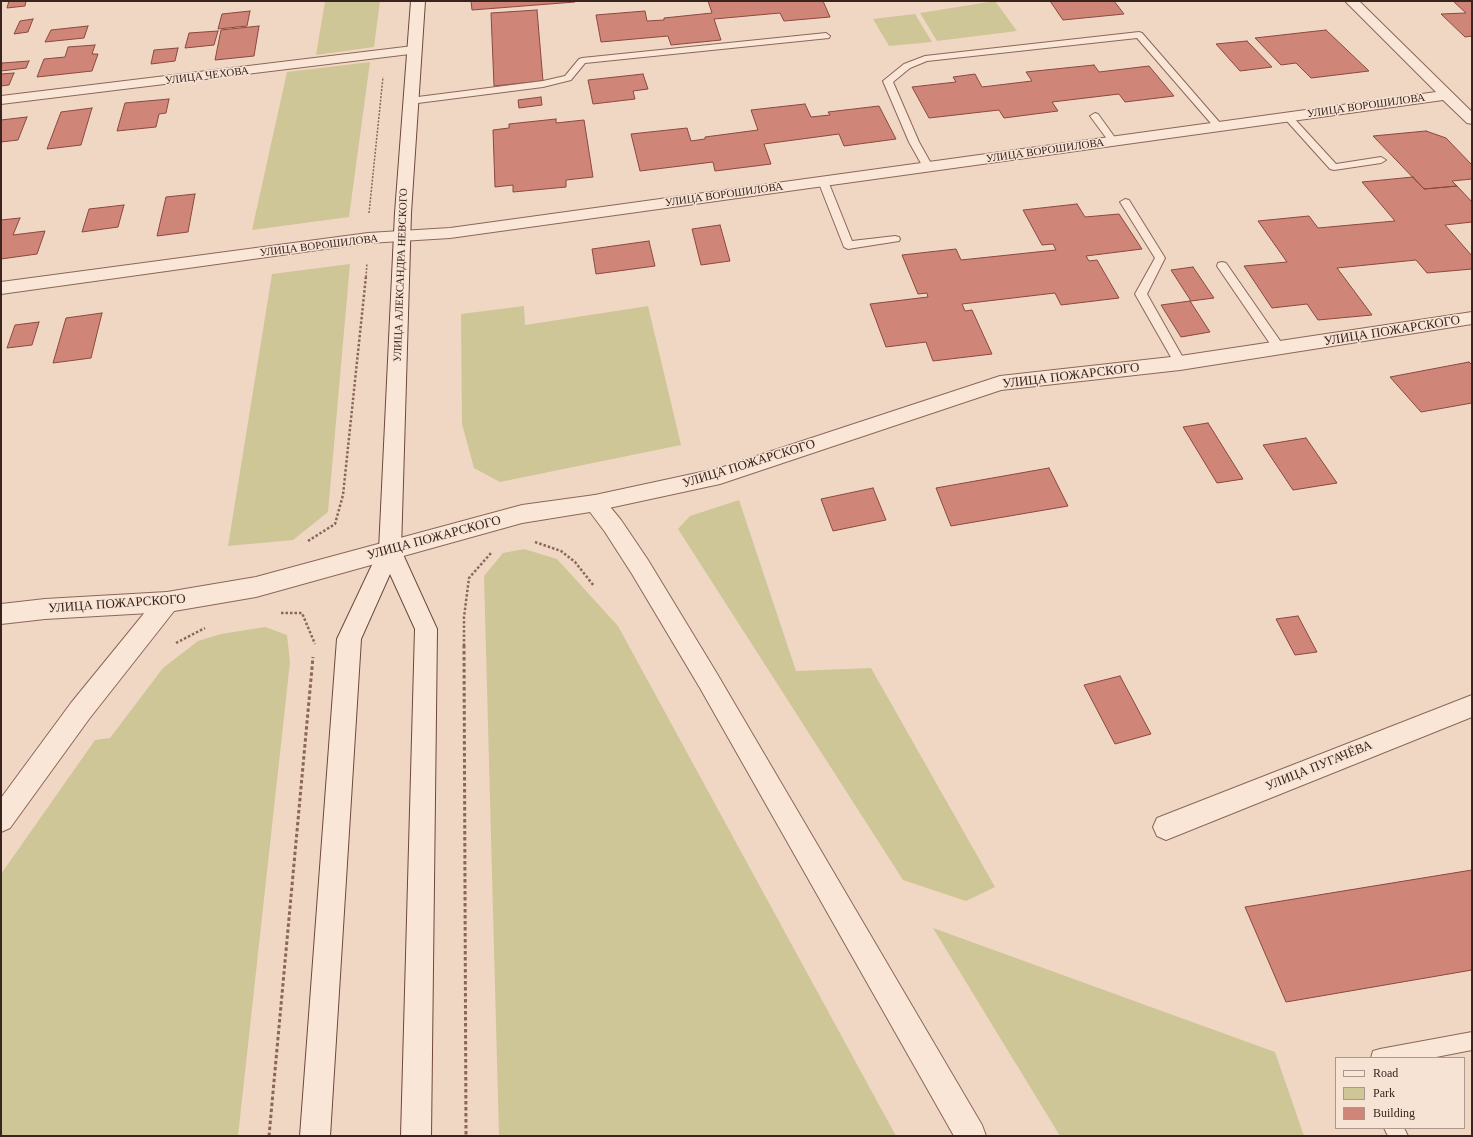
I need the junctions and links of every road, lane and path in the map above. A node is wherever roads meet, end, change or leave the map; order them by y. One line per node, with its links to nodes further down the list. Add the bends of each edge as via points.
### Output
1 (418, 1): 4 (street, УЛИЦА АЛЕКСАНДРА НЕВСКОГО)
2 (1352, 1): 6 (street)
3 (826, 36): 8 (lane, via 582,60 568,78 543,84)
4 (413, 50): 5 (street, УЛИЦА ЧЕХОВА); 8 (street, УЛИЦА АЛЕКСАНДРА НЕВСКОГО)
5 (385, 53): 7 (street, УЛИЦА ЧЕХОВА); 18 (path)
6 (1446, 95): 10 (street, УЛИЦА ВОРОШИЛОВА); 11 (street)
7 (1, 100)
8 (410, 101): 19 (street, УЛИЦА АЛЕКСАНДРА НЕВСКОГО)
9 (1095, 116): 13 (lane)
10 (1288, 117): 12 (street, УЛИЦА ВОРОШИЛОВА); 14 (lane, via 1334,167)
11 (1472, 120)
12 (1218, 126): 13 (street, УЛИЦА ВОРОШИЛОВА); 15 (lane, via 1140,36 925,59 907,66 888,81 914,142)
13 (1113, 141): 15 (street, УЛИЦА ВОРОШИЛОВА)
14 (1381, 160)
15 (928, 167): 16 (street, УЛИЦА ВОРОШИЛОВА)
16 (823, 181): 19 (street, УЛИЦА ВОРОШИЛОВА, via 450,233); 20 (lane, via 848,245)
17 (1125, 202): 26 (lane, via 1160,258 1141,294)
18 (368, 218)
19 (402, 236): 23 (street, УЛИЦА ВОРОШИЛОВА, via 368,238); 31 (street, УЛИЦА АЛЕКСАНДРА НЕВСКОГО)
20 (895, 239)
21 (368, 258): 28 (path, via 343,495 335,524)
22 (1222, 266): 25 (lane)
23 (1, 288)
24 (1472, 318): 25 (street, УЛИЦА ПОЖАРСКОГО)
25 (1279, 348): 26 (street, УЛИЦА ПОЖАРСКОГО)
26 (1180, 363): 27 (street, УЛИЦА ПОЖАРСКОГО, via 1000,383 720,476)
27 (595, 503): 31 (street, УЛИЦА ПОЖАРСКОГО, via 522,514); 47 (street, via 640,567 708,680)
28 (306, 542)
29 (533, 542): 32 (path, via 561,551 575,562)
30 (496, 547): 46 (path, via 469,578 464,617)
31 (390, 550): 33 (street, УЛИЦА ПОЖАРСКОГО, via 256,587); 44 (street, via 349,639); 45 (street, via 426,628)
32 (594, 586)
33 (167, 602): 35 (street, УЛИЦА ПОЖАРСКОГО); 39 (street, via 80,712)
34 (273, 612): 43 (path, via 302,614 315,643)
35 (1, 614)
36 (206, 627): 37 (path)
37 (174, 644)
38 (1472, 706): 40 (street, УЛИЦА ПУГАЧЁВА)
39 (1, 819)
40 (1166, 827)
41 (1472, 1041): 42 (lane)
42 (1385, 1057)
43 (269, 1136)
44 (315, 1136)
45 (416, 1136)
46 (466, 1136)
47 (971, 1136)

